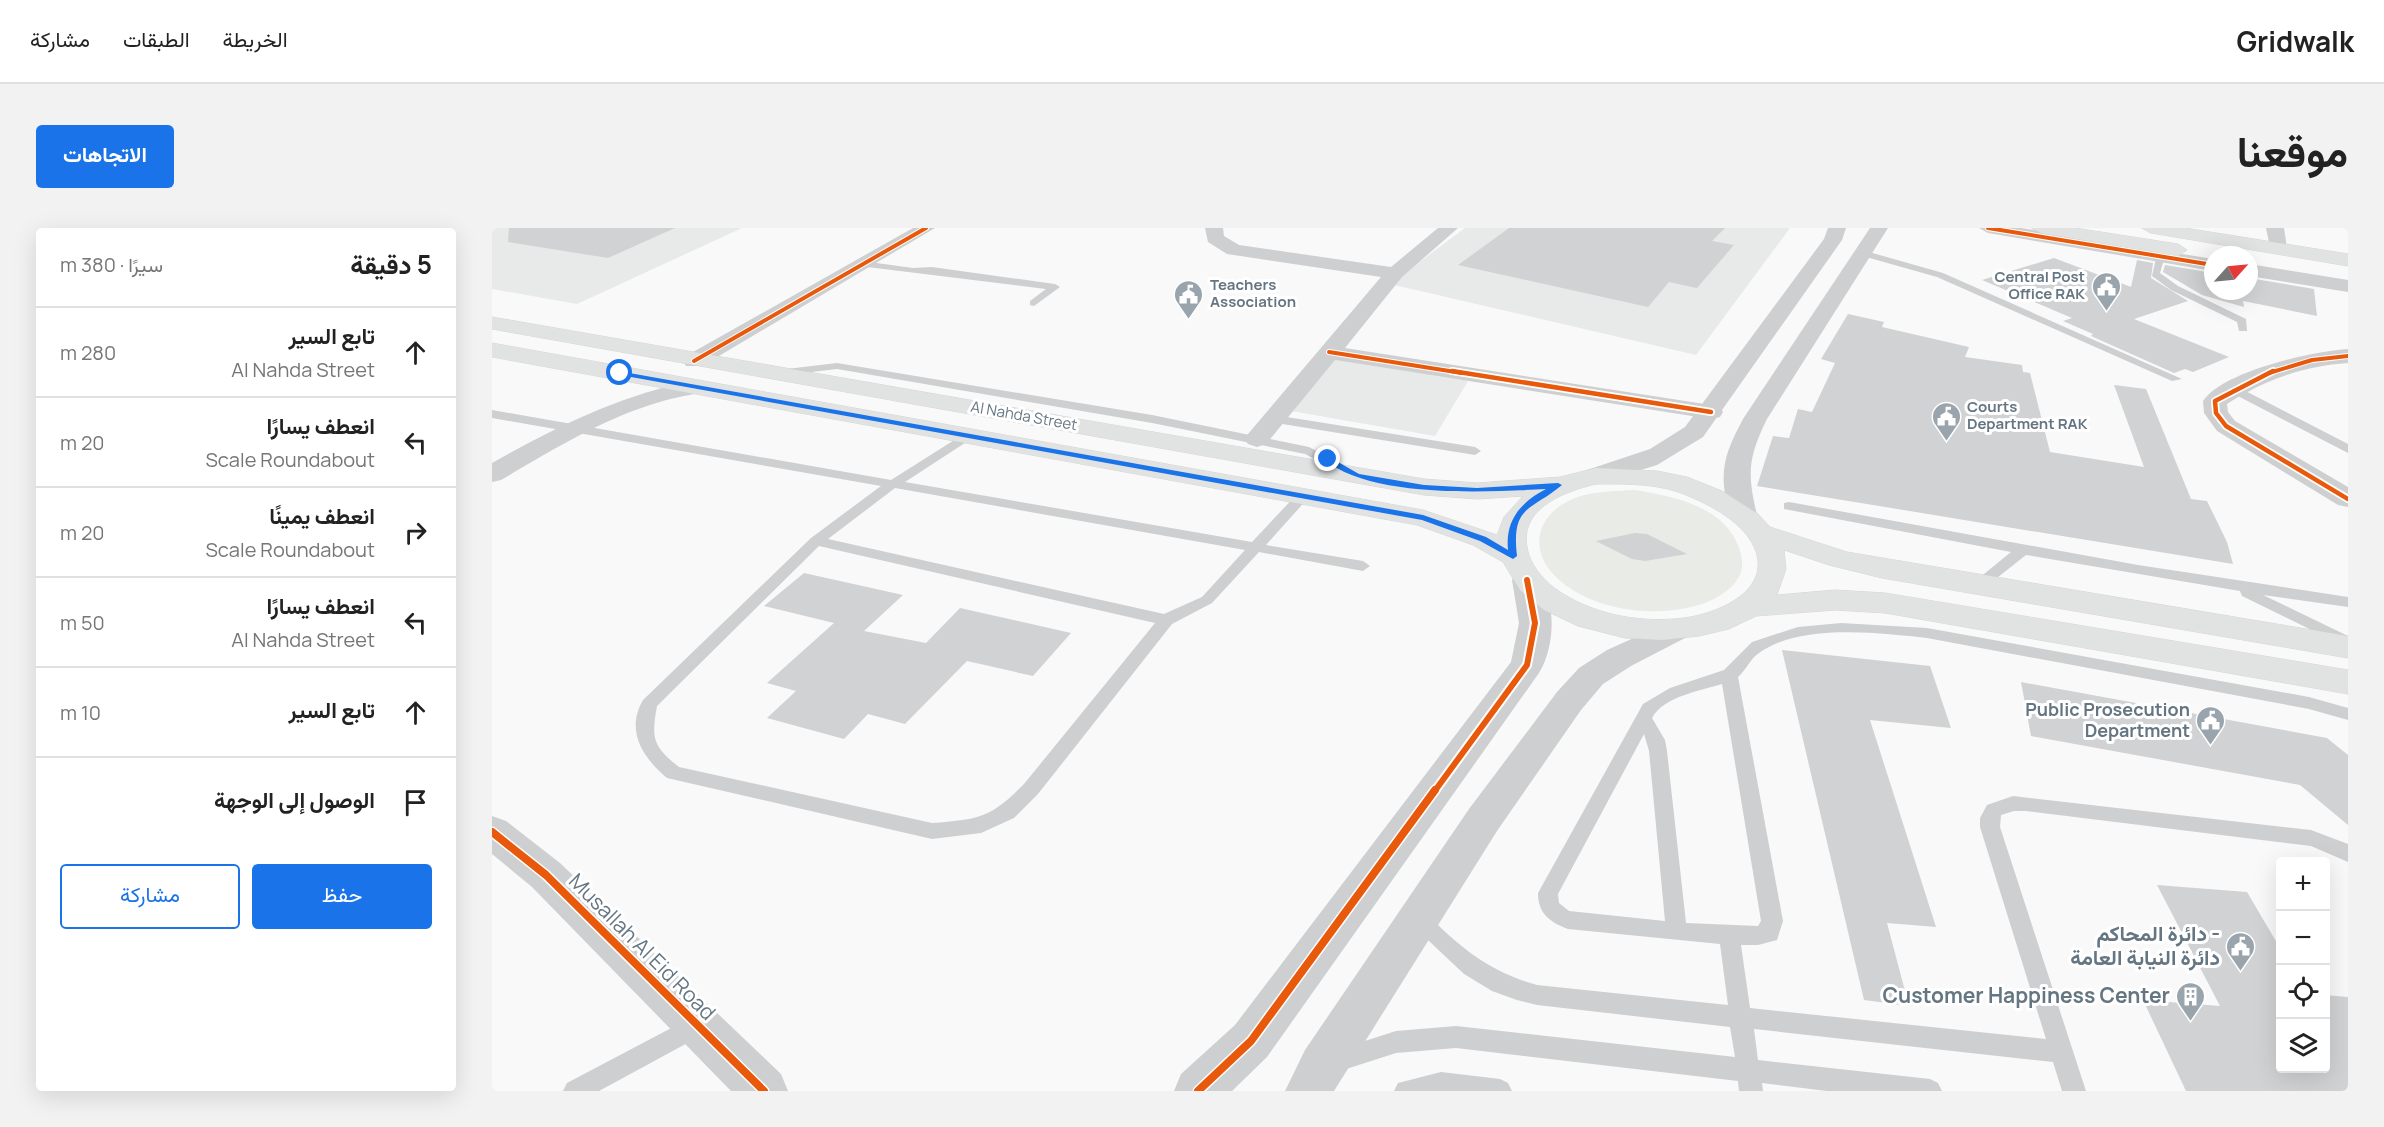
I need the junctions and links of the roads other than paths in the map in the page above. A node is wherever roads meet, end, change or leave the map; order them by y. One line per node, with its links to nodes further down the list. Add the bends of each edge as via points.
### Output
1 (926, 228): 17 (street)
2 (1214, 228): 19 (street, via 1215,237 1234,250)
3 (1449, 228): 19 (street)
4 (1837, 228): 34 (street, via 1833,240)
5 (1879, 228): 11 (street)
6 (1988, 228): 13 (street)
7 (2041, 228): 12 (main road)
8 (2155, 228): 10 (main road)
9 (2274, 228): 10 (street)
10 (2278, 248): 14 (main road)
11 (1862, 253): 31 (lane, via 1940,275); 51 (street, via 1738,450 1735,481)
12 (2204, 255)
13 (2160, 256): 16 (street); 24 (lane, via 2155,274 2168,285 2242,321)
14 (2348, 260)
15 (2258, 262): 20 (main road)
16 (2204, 263)
17 (862, 264): 22 (lane, via 1055,287); 28 (street)
18 (2258, 271): 21 (street)
19 (1395, 273): 26 (street)
20 (2348, 277)
21 (2348, 286)
22 (1035, 303)
23 (492, 323): 28 (main road, Al Nahda Street)
24 (2243, 330)
25 (492, 350): 29 (main road, Al Nahda Street)
26 (1329, 352): 34 (street); 37 (street)
27 (2348, 356): 33 (street, via 2288,364)
28 (694, 360): 30 (main road, Al Nahda Street)
29 (620, 373): 32 (main road, Al Nahda Street); 36 (street, via 621,388)
30 (770, 374): 40 (lane, via 837,366); 44 (main road, Al Nahda Street, via 880,390)
31 (2176, 379)
32 (695, 387): 36 (street, via 655,394); 39 (main road, Al Nahda Street)
33 (2234, 389): 41 (lane); 49 (street, via 2215,401 2216,413 2226,426)
34 (1711, 412): 45 (street, via 1670,451)
35 (492, 414): 38 (lane)
36 (597, 416): 38 (street)
37 (1274, 418): 40 (street); 42 (lane)
38 (571, 430): 43 (street); 47 (lane)
39 (967, 436): 47 (lane); 48 (main road, Al Nahda Street)
40 (1257, 439): 44 (lane, via 1309,451)
41 (2348, 449)
42 (1475, 451)
43 (492, 474)
44 (1357, 476): 46 (main road, Al Nahda Street, via 1454,490)
45 (1596, 476): 46 (main road); 51 (main road, via 1675,482 1712,495)
46 (1558, 485): 56 (main road, via 1535,498 1518,515 1510,534)
47 (890, 486): 52 (lane); 53 (lane)
48 (1302, 497): 53 (lane); 56 (main road, Al Nahda Street, via 1450,525)
49 (2348, 499)
50 (1789, 506): 54 (lane)
51 (1751, 524): 57 (main road, via 1861,564); 60 (main road, via 1770,552 1771,572 1764,591)
52 (816, 541): 61 (lane); 61 (lane, via 649,704 642,735 652,756 674,773 932,831 974,826 1007,813 1031,789)
53 (1253, 549): 55 (lane); 61 (lane, via 1207,600)
54 (2021, 551): 57 (lane); 58 (lane)
55 (1363, 566)
56 (1520, 568): 63 (main road, via 1554,602 1589,619 1631,629); 81 (street, via 1537,613 1535,641 1527,665 1251,1041)
57 (1978, 586): 64 (main road)
58 (2234, 586): 59 (lane); 64 (lane)
59 (2348, 602)
60 (1748, 607): 62 (main road, via 1835,600 1885,603); 63 (main road, via 1716,623)
61 (1166, 620)
62 (1968, 629): 65 (lane, via 1927,633 1872,628 1809,632 1754,648); 66 (main road); 67 (lane)
63 (1674, 631): 71 (street, via 1619,658 1592,676 1569,700)
64 (2348, 645)
65 (1729, 675): 68 (lane, via 1665,695); 73 (lane, via 1773,927 1764,936)
66 (2348, 682)
67 (2348, 714)
68 (1642, 718): 72 (lane, via 1658,751); 72 (lane, via 1547,901 1556,915 1574,921)
69 (492, 832): 75 (street, Musallah Al Eid Road, via 546,875)
70 (2348, 854): 76 (lane, via 2322,840 2299,836 2026,804 2013,803 1994,810 1990,827)
71 (1419, 919): 74 (lane, via 1470,969 1513,989 1537,995); 77 (street)
72 (1676, 930): 73 (lane)
73 (1729, 935): 74 (lane)
74 (1740, 1017): 76 (lane); 78 (lane)
75 (696, 1025): 79 (lane); 80 (street, Musallah Al Eid Road)
76 (2062, 1052): 85 (lane)
77 (1315, 1078): 78 (lane, via 1396,1042 1456,1037)
78 (1749, 1080): 84 (lane)
79 (575, 1091)
80 (764, 1091)
81 (1198, 1091)
82 (1406, 1091): 83 (lane, via 1441,1084)
83 (1500, 1091)
84 (1930, 1091)
85 (2074, 1091)

